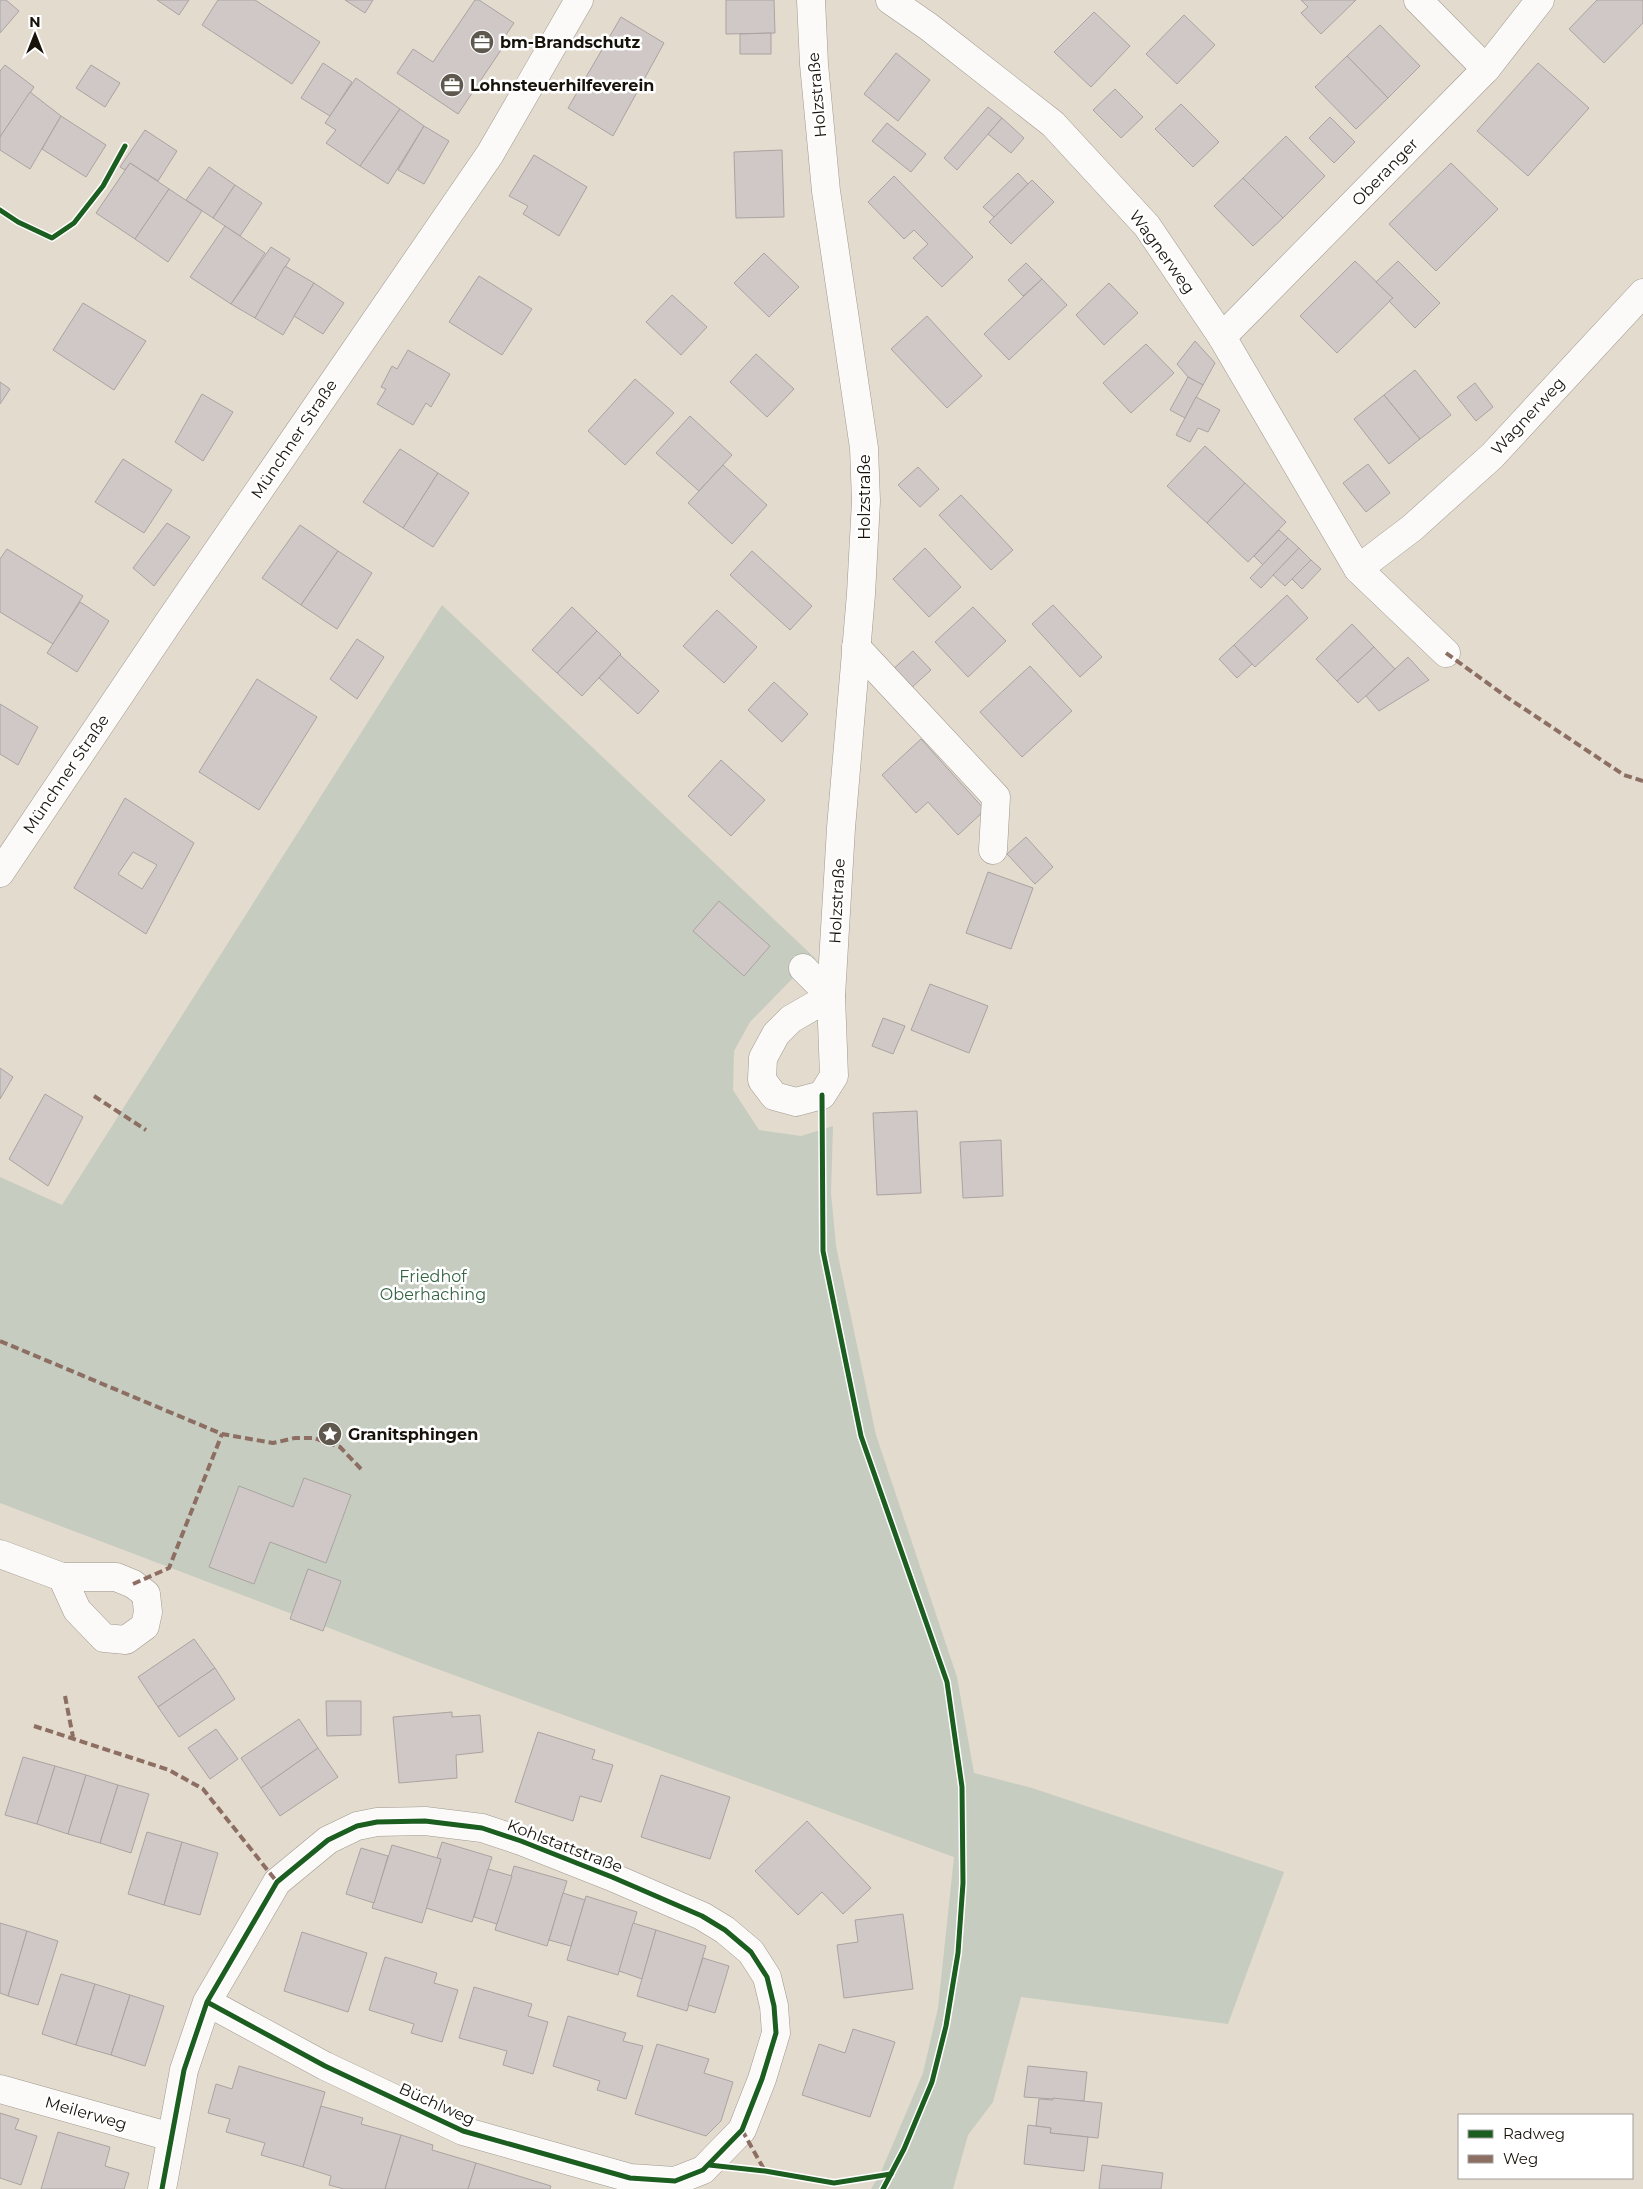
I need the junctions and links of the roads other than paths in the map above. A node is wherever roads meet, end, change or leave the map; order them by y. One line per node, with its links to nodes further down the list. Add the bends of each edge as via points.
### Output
1 (579, 0): 13 (street, Münchner Straße, via 490,154)
2 (811, 0): 10 (street, Holzstraße, via 826,191 864,448 866,501)
3 (890, 0): 8 (street, Wagnerweg, via 1053,124 1147,226)
4 (1418, 0): 6 (street)
5 (1540, 0): 6 (street, Oberanger)
6 (1486, 69): 8 (street, Oberanger)
7 (1643, 293): 9 (street, Wagnerweg, via 1492,456 1412,528)
8 (1222, 337): 9 (street, Wagnerweg)
9 (1358, 569): 11 (street, Wagnerweg)
10 (856, 647): 12 (street, via 996,797); 14 (street, Holzstraße, via 831,996)
11 (1446, 653)
12 (993, 850)
13 (0, 872)
14 (803, 968)
15 (0, 1554): 16 (street)
16 (62, 1577)
17 (207, 2002): 19 (street, Kohlstattstraße, via 184,2070); 20 (street, Büchlweg, via 325,2066 463,2131 630,2178); 20 (street, Kohlstattstraße, via 277,1882 328,1840 357,1826 377,1822 425,1821 482,1828 521,1841 702,1916 751,1952 768,1977 776,2033 742,2130 702,2170)
18 (0, 2089): 19 (street, Meilerweg)
19 (171, 2137): 21 (street, Kohlstattstraße)
20 (675, 2181)
21 (162, 2189)

